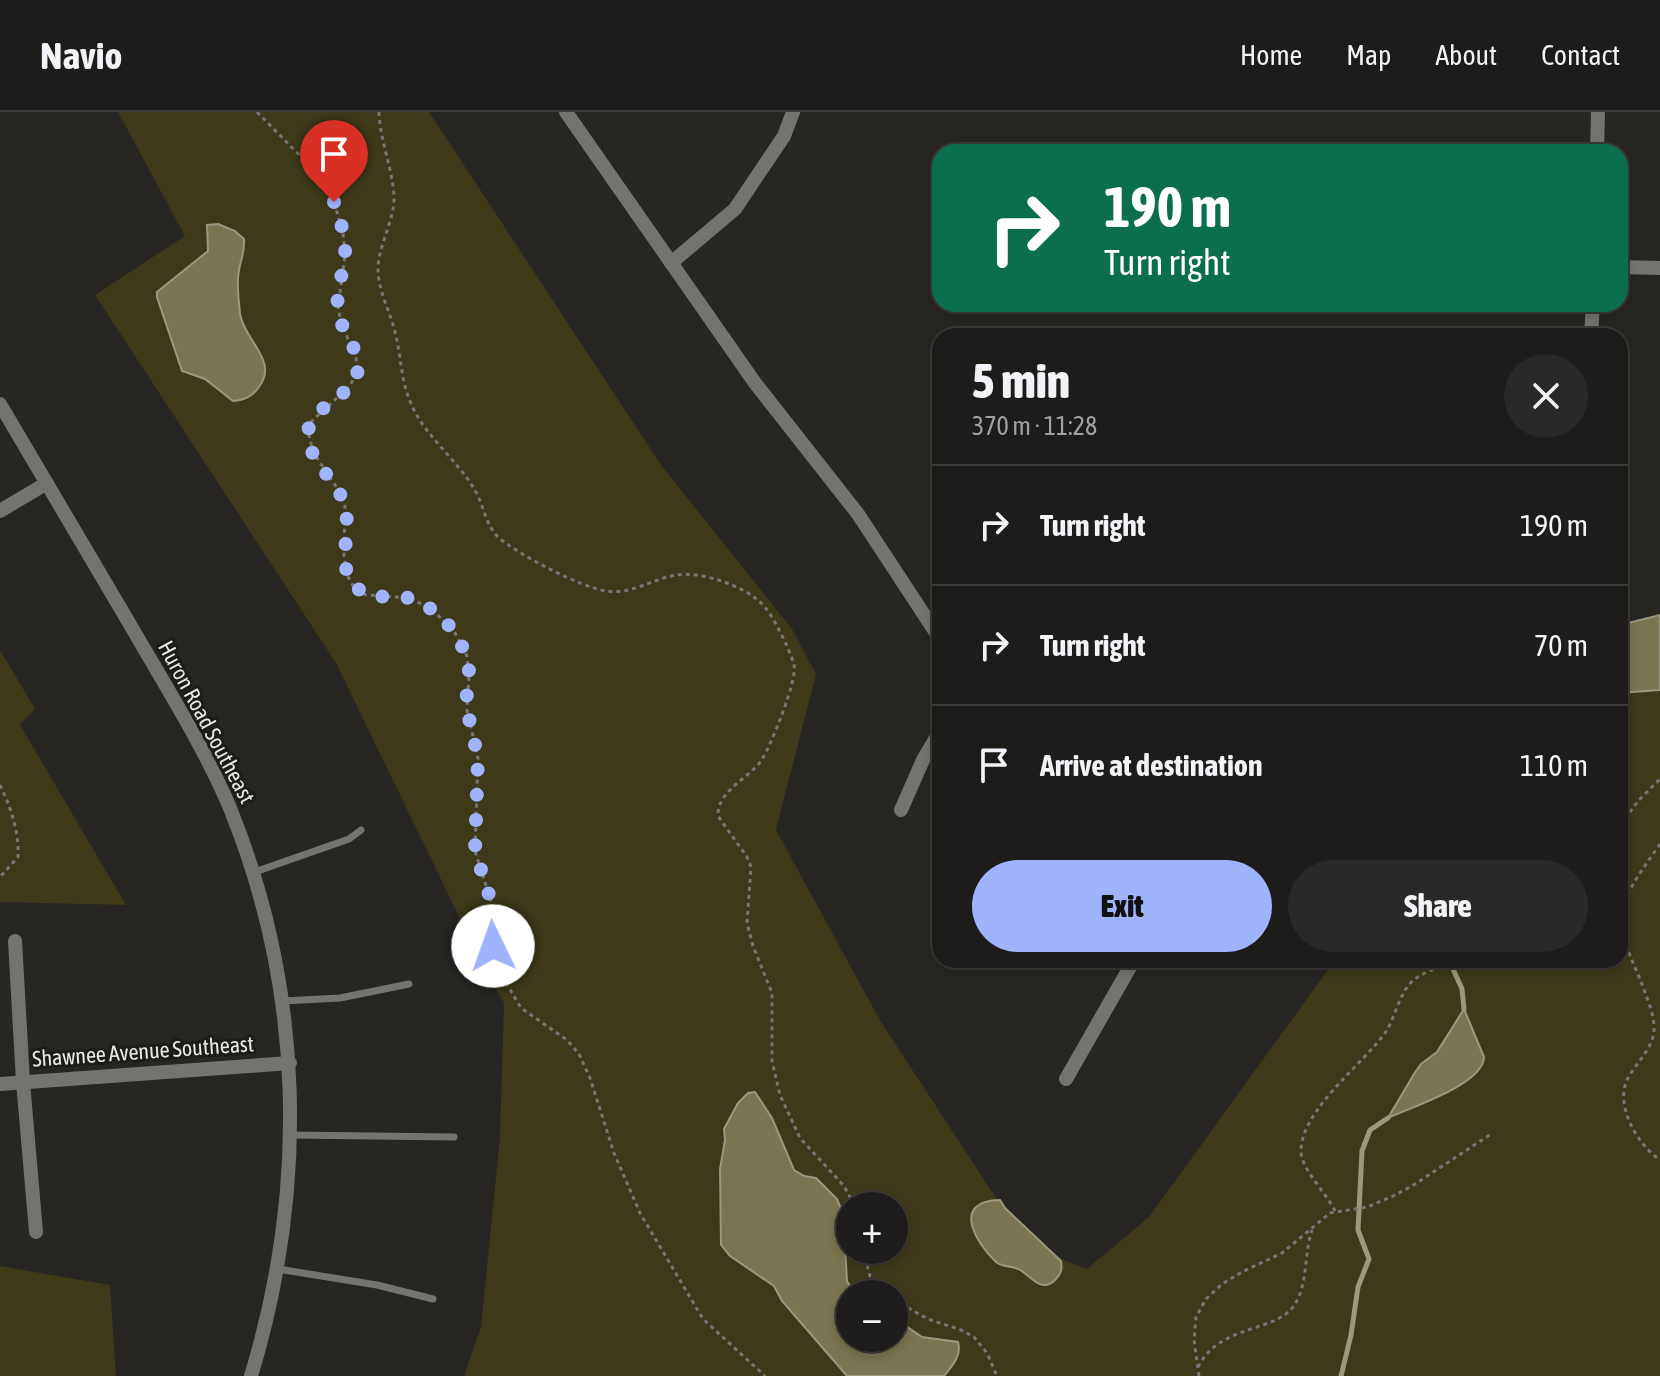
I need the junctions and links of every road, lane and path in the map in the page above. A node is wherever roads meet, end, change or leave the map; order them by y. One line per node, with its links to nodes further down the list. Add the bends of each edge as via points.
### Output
1 (257, 112): 47 (path, via 320,176 343,233 338,306 357,372 350,386 312,421 308,436 345,506 347,575 366,595 410,598 427,606 446,621 465,651 466,705 478,758 475,851 491,901 493,946 502,976 521,1008 579,1054 640,1213 703,1319)
2 (379, 112): 38 (path, via 394,200 378,276 397,336 404,383 418,416 472,486 492,529 511,546 599,590 629,590 690,574 744,591 765,607 792,659 795,677 771,744 758,765 721,801 718,816 751,867 747,923 772,993 772,1061 780,1095 800,1138)
3 (566, 112): 7 (street)
4 (793, 112): 7 (street, via 784,136 735,209)
5 (1598, 112): 6 (street)
6 (1597, 144)
7 (671, 263): 13 (street, via 755,383 858,514)
8 (1628, 267): 9 (street)
9 (1660, 268)
10 (0, 404): 11 (street, Huron Road Southeast)
11 (47, 483): 12 (street); 21 (street, Huron Road Southeast, via 200,746)
12 (0, 511)
13 (932, 627)
14 (932, 745): 17 (street)
15 (1660, 779): 18 (path)
16 (0, 785): 22 (path, via 19,838 18,857)
17 (901, 810)
18 (1628, 814)
19 (361, 830): 21 (lane)
20 (1660, 844): 23 (path)
21 (252, 873): 29 (street, Huron Road Southeast)
22 (0, 877)
23 (1628, 895)
24 (15, 941): 32 (street)
25 (1628, 948): 37 (path, via 1654,1031 1626,1082 1625,1105 1638,1136)
26 (1129, 968): 31 (street)
27 (1441, 968): 39 (path, via 1409,985 1384,1033 1329,1094 1306,1133 1302,1158)
28 (409, 984): 29 (lane, via 340,998)
29 (283, 1001): 30 (street, Huron Road Southeast)
30 (290, 1063): 32 (street, Shawnee Avenue Southeast); 35 (street, Huron Road Southeast)
31 (1066, 1079)
32 (23, 1082): 33 (street, Shawnee Avenue Southeast); 41 (street)
33 (0, 1084)
34 (1491, 1134): 39 (path, via 1412,1186 1367,1207)
35 (292, 1135): 36 (lane); 42 (street, Huron Road Southeast)
36 (454, 1137)
37 (1660, 1160)
38 (847, 1192)
39 (1335, 1211): 40 (path)
40 (1313, 1229): 45 (path, via 1293,1307 1213,1346); 45 (path, via 1282,1253 1232,1277 1206,1299 1194,1326)
41 (36, 1232)
42 (278, 1269): 43 (lane); 46 (street, Huron Road Southeast)
43 (433, 1299)
44 (908, 1308): 48 (path, via 974,1337)
45 (1198, 1367): 49 (path)
46 (251, 1376)
47 (765, 1376)
48 (997, 1376)
49 (1199, 1376)

